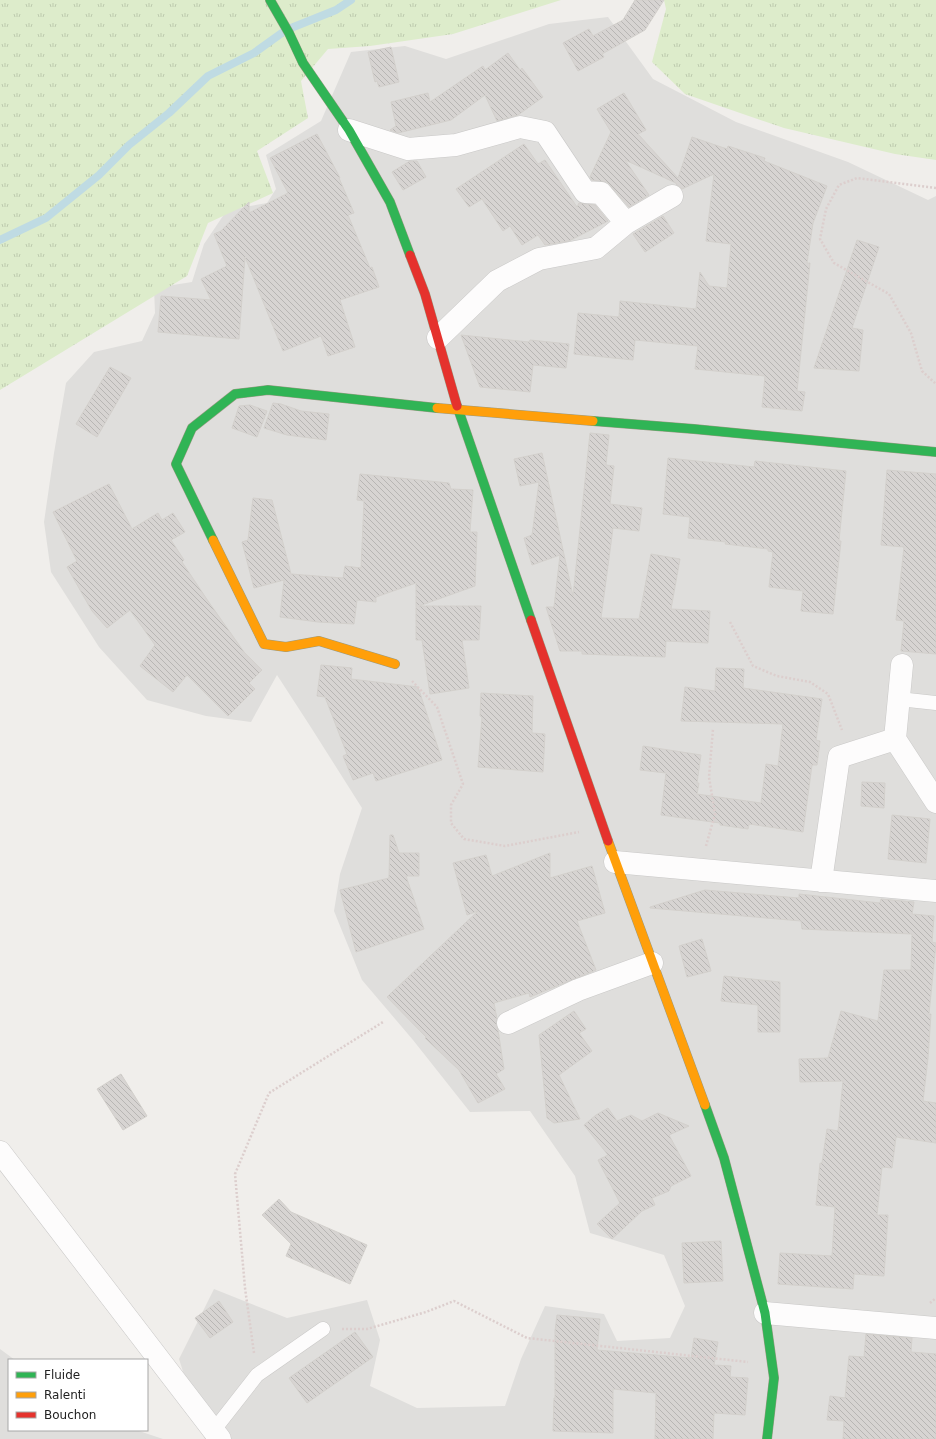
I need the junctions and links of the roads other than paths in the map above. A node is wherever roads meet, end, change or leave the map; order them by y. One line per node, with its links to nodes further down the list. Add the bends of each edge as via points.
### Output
1 (270, 0): 2 (street, via 303,63)
2 (349, 130): 4 (street, via 408,149 456,145 520,127 545,132 585,192 601,193); 5 (street, via 390,202 425,294)
3 (672, 196): 4 (street)
4 (626, 223): 5 (street, via 596,248 540,259 497,281)
5 (438, 338): 6 (street)
6 (458, 410): 7 (street); 8 (street, via 268,390 235,394 192,428 176,464 264,644 286,647 319,641); 14 (street)
7 (936, 452)
8 (396, 664)
9 (902, 665): 10 (street)
10 (899, 699): 11 (lane); 12 (street)
11 (936, 703)
12 (895, 739): 13 (street); 15 (street, via 839,757)
13 (936, 802)
14 (615, 862): 15 (street); 17 (street)
15 (821, 881): 16 (street)
16 (936, 891)
17 (652, 963): 18 (street, via 578,990); 20 (street, via 724,1158)
18 (508, 1023)
19 (0, 1152): 23 (street)
20 (765, 1312): 21 (street); 24 (street, via 774,1378)
21 (936, 1328)
22 (324, 1329): 23 (lane, via 257,1375)
23 (217, 1434)
24 (767, 1439)

